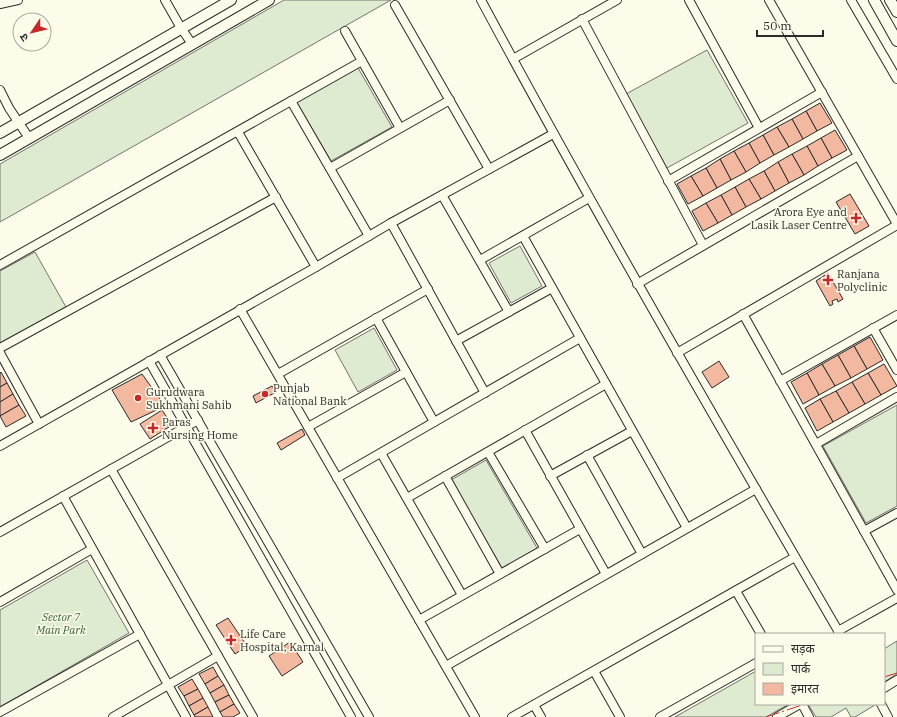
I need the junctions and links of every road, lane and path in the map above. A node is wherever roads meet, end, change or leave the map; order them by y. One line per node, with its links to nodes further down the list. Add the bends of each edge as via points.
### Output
1 (18, 0): 12 (street)
2 (165, 0): 16 (street)
3 (231, 0): 16 (street)
4 (269, 0): 19 (street)
5 (481, 0): 20 (street)
6 (616, 0): 15 (street)
7 (689, 0): 29 (street)
8 (769, 0): 24 (street)
9 (851, 0): 22 (street)
10 (874, 0): 18 (street)
11 (890, 0): 14 (street)
12 (0, 4)
13 (395, 4): 25 (street)
14 (897, 12)
15 (582, 19): 20 (street); 38 (street)
16 (181, 28): 19 (street); 27 (street)
17 (345, 31): 21 (street)
18 (896, 38)
19 (192, 44): 33 (street)
20 (513, 59): 32 (street)
21 (362, 61): 26 (street); 28 (street)
22 (897, 79)
23 (0, 90): 27 (street)
24 (822, 92): 29 (street); 35 (street)
25 (450, 100): 28 (street); 37 (street)
26 (291, 101): 30 (street); 36 (street)
27 (18, 123): 31 (street); 33 (street)
28 (400, 128): 36 (street)
29 (760, 128): 38 (street)
30 (238, 132): 40 (street); 48 (street)
31 (0, 133)
32 (553, 134): 37 (street); 41 (street)
33 (29, 138): 34 (street)
34 (0, 155)
35 (858, 156): 43 (street); 46 (street)
36 (330, 168): 44 (street)
37 (489, 169): 39 (street)
38 (668, 181): 46 (street)
39 (442, 195): 42 (street); 47 (street)
40 (276, 197): 49 (street); 61 (street)
41 (589, 198): 45 (street); 50 (street)
42 (391, 223): 44 (street); 52 (street)
43 (897, 225): 55 (street)
44 (369, 236): 49 (street)
45 (523, 236): 47 (street); 51 (street)
46 (703, 245): 50 (street)
47 (480, 260): 54 (street)
48 (0, 265)
49 (316, 267): 53 (street)
50 (637, 284): 63 (street)
51 (552, 288): 54 (street); 59 (street)
52 (428, 289): 57 (street); 60 (street)
53 (240, 309): 64 (street); 68 (street)
54 (509, 312): 60 (street)
55 (743, 314): 63 (street); 69 (street)
56 (897, 314): 58 (street)
57 (376, 318): 67 (street); 68 (street)
58 (873, 328): 66 (street); 69 (street)
59 (580, 338): 70 (street); 71 (street)
60 (456, 341): 71 (street)
61 (0, 348)
62 (0, 353): 75 (street)
63 (677, 353): 89 (street)
64 (160, 355): 65 (street); 73 (street)
65 (149, 361): 75 (street); 76 (street)
66 (897, 370)
67 (406, 372): 74 (street); 77 (street)
68 (278, 374): 77 (street)
69 (780, 381): 80 (street)
70 (606, 384): 78 (street); 79 (street)
71 (485, 393): 74 (street)
72 (897, 397): 80 (street)
73 (198, 420): 76 (street); 93 (street)
74 (434, 422): 83 (street)
75 (39, 424): 81 (street)
76 (186, 426): 85 (street); 94 (street)
77 (308, 427): 88 (street)
78 (525, 430): 82 (street); 87 (street)
79 (632, 431): 84 (street); 95 (street)
80 (816, 444): 97 (street)
81 (0, 446)
82 (488, 452): 86 (street); 100 (street)
83 (381, 453): 88 (street); 91 (street)
84 (587, 455): 87 (street); 101 (street)
85 (111, 469): 90 (street); 116 (street)
86 (445, 476): 91 (street); 103 (street)
87 (550, 476): 96 (street)
88 (338, 478): 110 (street)
89 (756, 489): 95 (street); 102 (street)
90 (63, 496): 98 (street); 99 (street)
91 (407, 498): 107 (street)
92 (897, 513): 97 (street)
93 (256, 521): 94 (street); 114 (street)
94 (243, 527): 115 (street)
95 (686, 528): 101 (street)
96 (580, 529): 100 (street); 104 (street)
97 (864, 531): 105 (street)
98 (0, 532)
99 (92, 549): 109 (street); 113 (street)
100 (545, 549): 103 (street)
101 (642, 554): 104 (street)
102 (795, 557): 106 (street); 111 (street)
103 (500, 574): 107 (street)
104 (606, 574): 118 (street)
105 (897, 590)
106 (736, 592): 112 (street); 119 (street)
107 (462, 595): 110 (street)
108 (897, 598): 111 (street)
109 (0, 602)
110 (419, 620): 118 (street)
111 (839, 632)
112 (760, 633)
113 (140, 634): 121 (street); 127 (street)
114 (321, 634): 115 (street); 132 (street)
115 (308, 641): 131 (street)
116 (218, 656): 121 (street); 130 (street)
117 (755, 664): 137 (street)
118 (446, 666): 133 (street)
119 (594, 671): 123 (street); 136 (street)
120 (897, 680): 122 (street)
121 (168, 685): 128 (street); 129 (street)
122 (885, 687)
123 (534, 705): 134 (street); 135 (street)
124 (799, 705): 138 (street)
125 (802, 705): 139 (street)
126 (882, 705): 140 (street)
127 (0, 712)
128 (113, 717)
129 (186, 717)
130 (253, 717)
131 (351, 717)
132 (369, 717)
133 (475, 717)
134 (512, 717)
135 (541, 717)
136 (620, 717)
137 (660, 717)
138 (777, 717)
139 (809, 717)
140 (888, 717)

